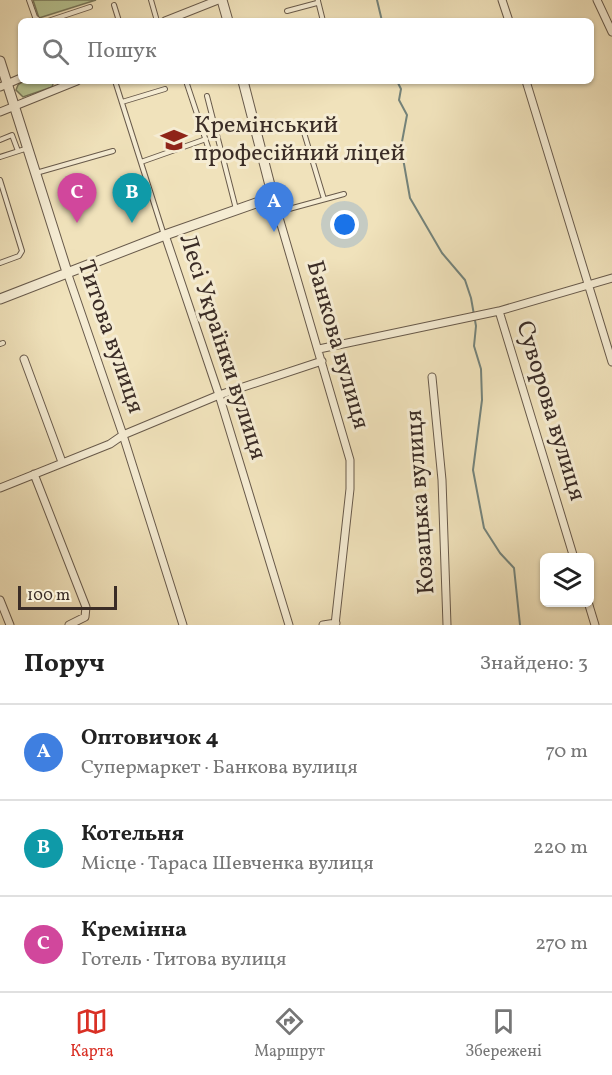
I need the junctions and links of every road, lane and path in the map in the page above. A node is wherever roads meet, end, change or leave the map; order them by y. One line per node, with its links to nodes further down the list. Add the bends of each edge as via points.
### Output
1 (28, 0): 10 (lane)
2 (151, 0): 13 (lane)
3 (220, 0): 14 (street); 15 (street)
4 (318, 0): 9 (lane); 16 (lane)
5 (502, 0): 17 (street)
6 (597, 0): 18 (street)
7 (114, 5): 12 (lane)
8 (90, 7): 11 (lane)
9 (287, 12)
10 (36, 18)
11 (61, 18)
12 (118, 18)
13 (156, 18)
14 (173, 18)
15 (227, 18)
16 (322, 18)
17 (507, 18)
18 (612, 32)
19 (0, 62): 26 (street, Титова вулиця)
20 (18, 79): 26 (street)
21 (69, 84): 30 (street)
22 (116, 84): 29 (lane, Лесі Українки вулиця)
23 (187, 84): 33 (lane)
24 (244, 84): 44 (street, Банкова вулиця)
25 (527, 84): 52 (street)
26 (4, 85): 30 (street, Титова вулиця)
27 (165, 89): 29 (lane)
28 (207, 96): 46 (lane)
29 (122, 102): 39 (lane, Лесі Українки вулиця)
30 (14, 106): 31 (street); 35 (street, Титова вулиця)
31 (0, 112)
32 (302, 126): 45 (lane)
33 (206, 139): 37 (lane); 39 (lane)
34 (0, 140): 35 (lane, via 12,135)
35 (23, 149): 38 (lane); 40 (street, Титова вулиця)
36 (113, 151): 40 (lane)
37 (210, 153)
38 (0, 157)
39 (141, 162): 48 (lane, Лесі Українки вулиця)
40 (36, 173): 50 (street, Титова вулиця)
41 (0, 180): 43 (lane)
42 (344, 194): 45 (lane)
43 (2, 195): 49 (lane, via 22,251)
44 (273, 197): 46 (street); 47 (street, Банкова вулиця)
45 (324, 199): 47 (lane)
46 (236, 210): 48 (street)
47 (278, 212): 55 (street, Банкова вулиця)
48 (165, 235): 50 (street); 60 (street, Лесі Українки вулиця)
49 (0, 263)
50 (68, 272): 53 (street); 61 (street, Титова вулиця)
51 (612, 278): 52 (street)
52 (587, 285): 54 (street); 58 (street)
53 (0, 299)
54 (499, 311): 55 (street); 65 (street, Суворова вулиця)
55 (319, 349): 57 (street, Банкова вулиця)
56 (24, 359): 62 (street)
57 (322, 361): 60 (street); 68 (street, Банкова вулиця, via 350,467)
58 (612, 363)
59 (432, 377): 74 (street, Козацька вулиця, via 442,480)
60 (219, 395): 61 (street); 72 (street, Лесі Українки вулиця)
61 (123, 435): 62 (street); 71 (street, Титова вулиця)
62 (62, 462): 63 (street)
63 (34, 474): 64 (street); 70 (street, via 86,607 85,617)
64 (0, 488)
65 (572, 553)
66 (0, 600): 69 (street)
67 (589, 607): 75 (street)
68 (335, 624): 73 (street)
69 (10, 625)
70 (69, 625)
71 (183, 625)
72 (289, 625)
73 (323, 625)
74 (447, 625)
75 (595, 625)

